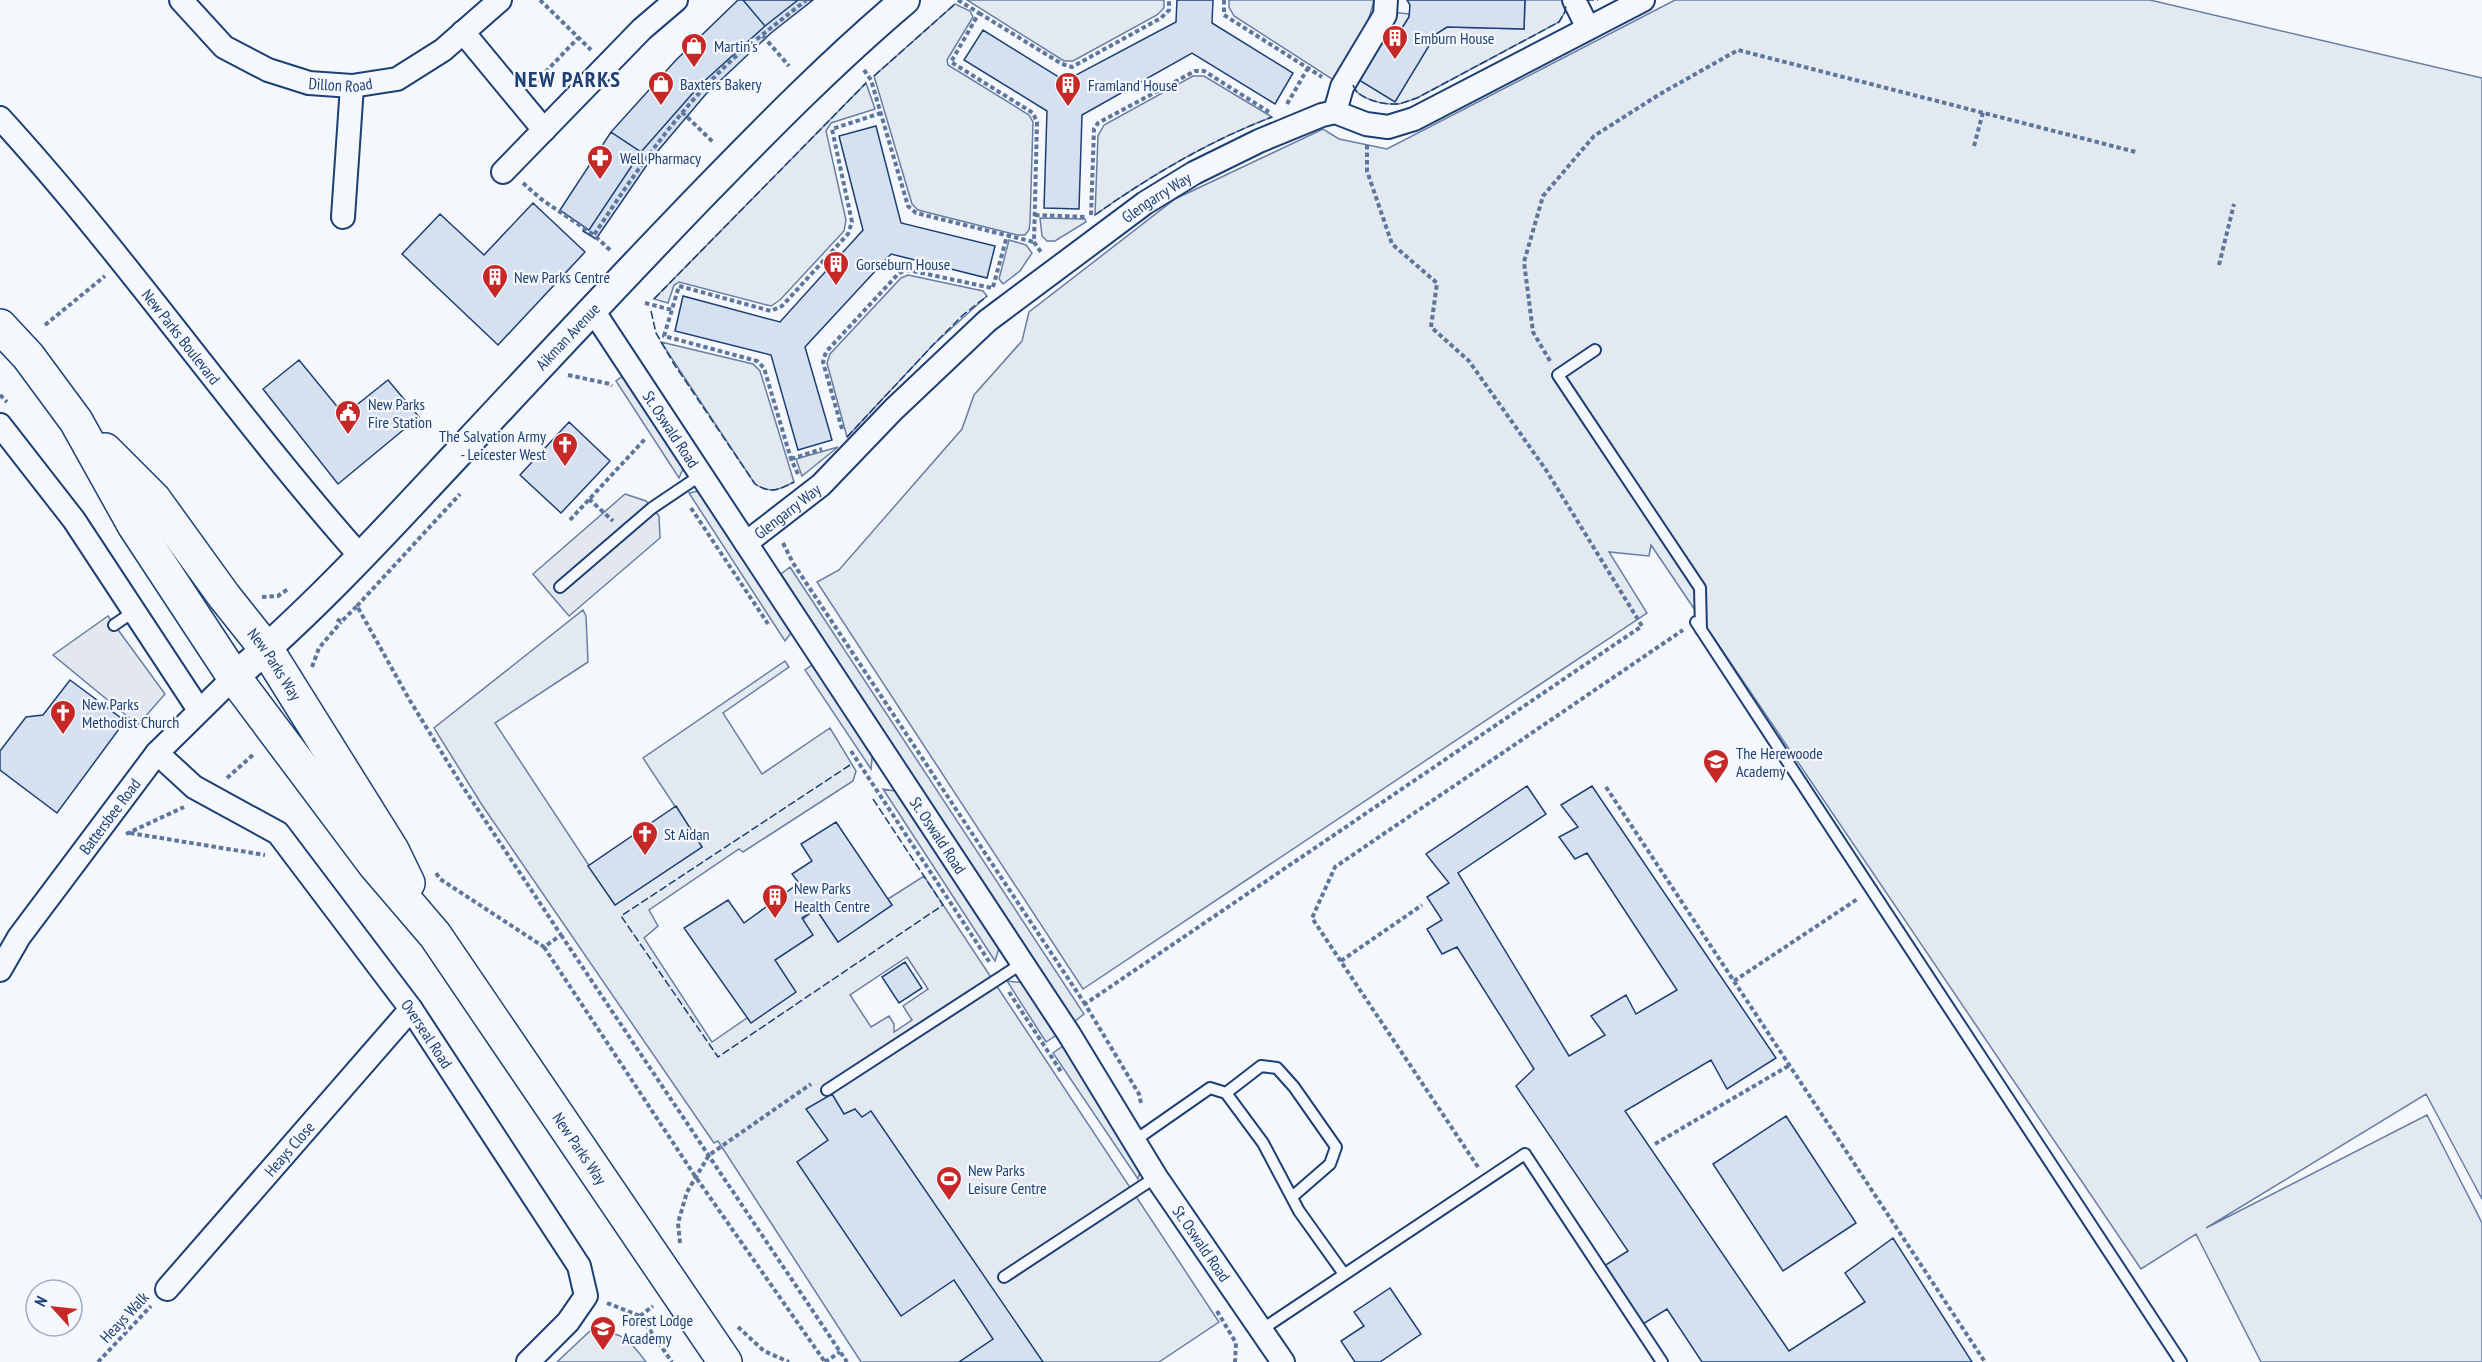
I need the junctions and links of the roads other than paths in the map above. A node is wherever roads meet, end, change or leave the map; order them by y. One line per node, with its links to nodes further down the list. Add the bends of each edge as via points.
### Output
1 (181, 0): 10 (street, Dillon Road, via 224,47 260,66 309,83)
2 (500, 0): 9 (street, Dillon Road)
3 (676, 0): 13 (street)
4 (905, 0): 16 (street, Aikman Avenue, via 794,101)
5 (1386, 0): 11 (street, via 1385,15 1342,87)
6 (1574, 0): 8 (street)
7 (1643, 0): 8 (street)
8 (1587, 28): 11 (street, via 1414,119 1388,127 1366,124)
9 (463, 32): 10 (street, Dillon Road, via 397,80); 13 (street)
10 (352, 86): 15 (street)
11 (1335, 112): 22 (street, Glengarry Way, via 1259,141 1194,174 1145,203 1053,269 987,321 821,485)
12 (0, 118): 23 (street, New Parks Boulevard, via 58,182)
13 (544, 130): 14 (street)
14 (505, 170)
15 (343, 217)
16 (592, 309): 21 (street, St. Oswald Road); 23 (street, Aikman Avenue)
17 (0, 326): 19 (highway, New Parks Way, via 28,356)
18 (1596, 350): 48 (lane, via 1558,375 1700,588 1699,626)
19 (76, 421): 27 (highway, New Parks Way, via 154,499); 28 (highway, New Parks Way, via 134,525)
20 (0, 425): 25 (street, via 74,520)
21 (701, 475): 22 (street, St. Oswald Road); 24 (lane, via 624,532)
22 (746, 543): 32 (street, St. Oswald Road)
23 (361, 557): 27 (street, Aikman Avenue)
24 (560, 587)
25 (133, 612): 26 (lane); 29 (street)
26 (114, 625)
27 (267, 650): 28 (street, Aikman Avenue); 31 (highway, New Parks Way, via 392,850)
28 (234, 677): 29 (street, Battersbee Road); 31 (highway, New Parks Way, via 375,865)
29 (199, 710): 30 (street, Battersbee Road)
30 (157, 753): 33 (street, Battersbee Road, via 19,937); 34 (street, Overseal Road, via 194,787 278,833)
31 (435, 935): 45 (highway, New Parks Way)
32 (1021, 964): 35 (lane); 37 (street, St. Oswald Road)
33 (0, 970)
34 (411, 1009): 42 (street, Heays Close); 44 (street, Overseal Road, via 579,1266 586,1296 568,1322)
35 (827, 1090)
36 (1226, 1094): 37 (lane, via 1210,1088); 39 (lane, via 1263,1143); 39 (lane, via 1261,1066 1277,1068 1336,1147 1330,1164)
37 (1140, 1136): 38 (street, St. Oswald Road)
38 (1156, 1177): 41 (lane); 43 (street, St. Oswald Road)
39 (1292, 1197): 40 (lane)
40 (1344, 1274): 43 (lane); 47 (lane, via 1525,1154)
41 (1004, 1277)
42 (167, 1289)
43 (1261, 1330): 46 (street, St. Oswald Road)
44 (528, 1362)
45 (725, 1362)
46 (1283, 1362)
47 (1662, 1362)
48 (2181, 1362)

